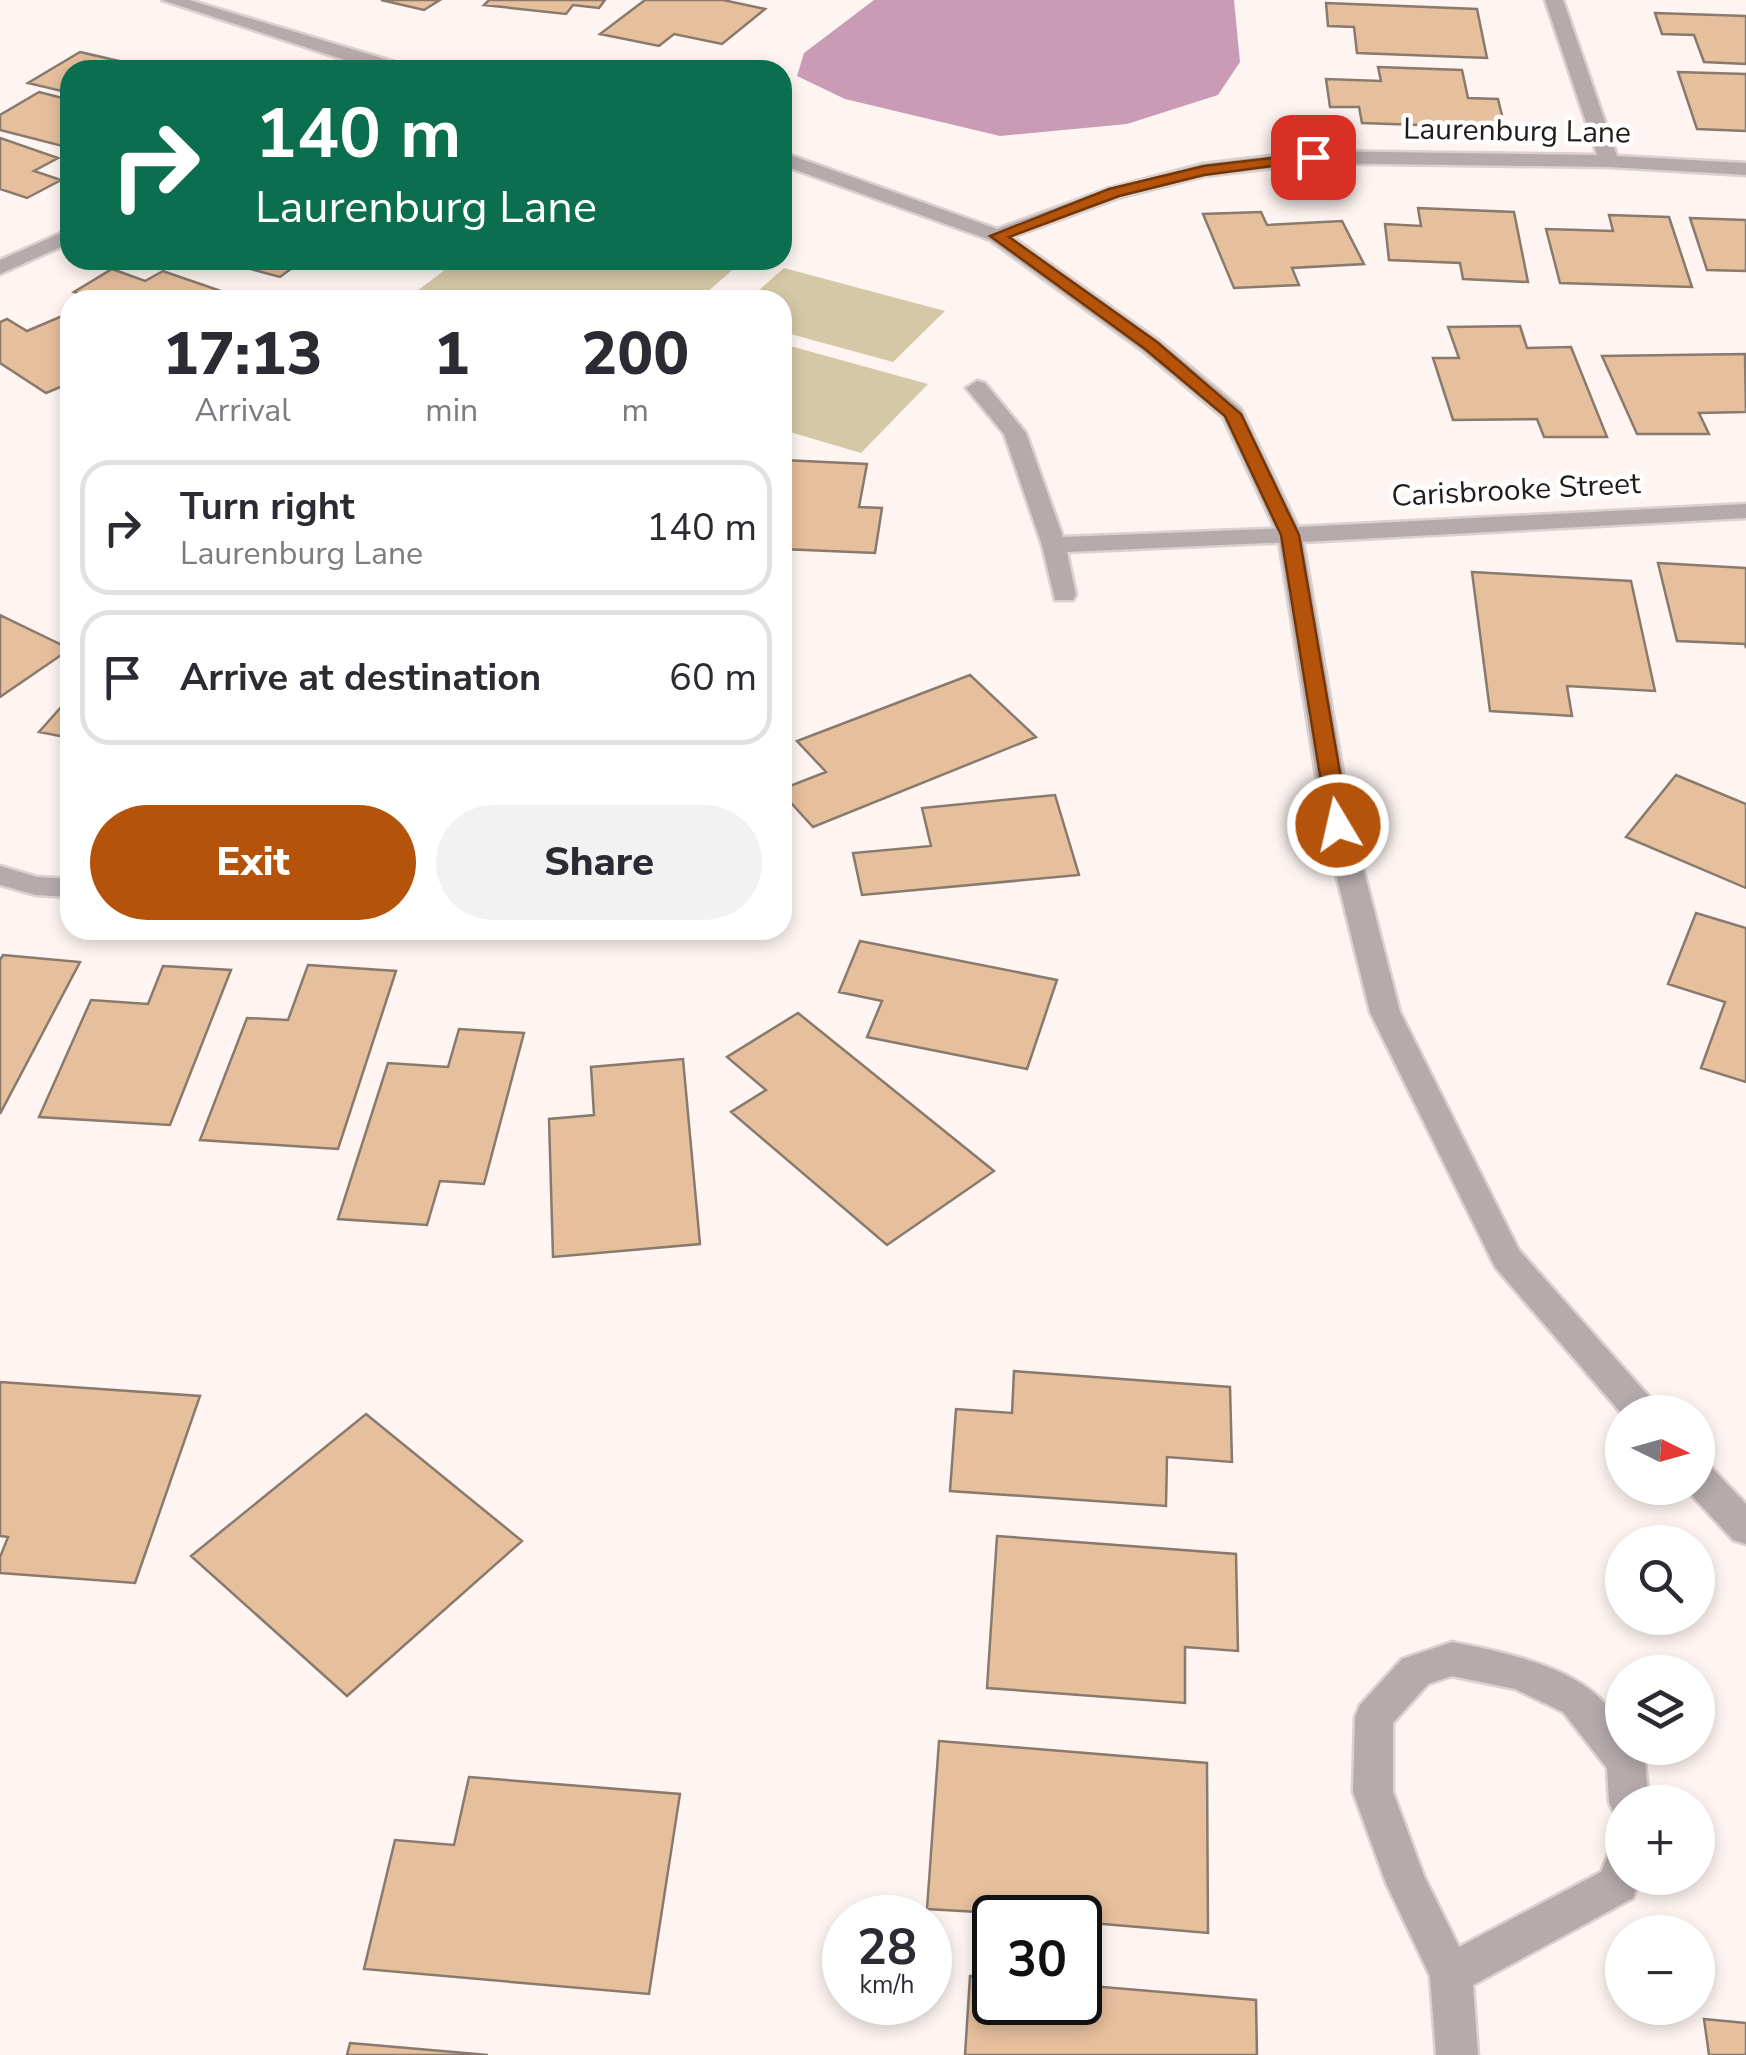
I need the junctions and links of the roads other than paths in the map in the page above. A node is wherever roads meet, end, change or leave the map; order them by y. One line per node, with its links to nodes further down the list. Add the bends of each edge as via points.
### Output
1 (171, 0): 3 (street)
2 (1554, 0): 6 (street)
3 (360, 59): 4 (street)
4 (365, 60)
5 (792, 162): 8 (street)
6 (1609, 162): 7 (street, Laurenburg Lane); 8 (street, Laurenburg Lane, via 1313,157 1204,170 1114,192)
7 (1746, 169)
8 (998, 236): 13 (street, via 1151,346 1232,414)
9 (60, 240): 10 (street)
10 (0, 268)
11 (977, 388): 14 (street, via 1015,434)
12 (1746, 511): 13 (street, Carisbrooke Street)
13 (1290, 535): 14 (street, Carisbrooke Street); 18 (street, via 1338,825 1385,1012 1508,1258)
14 (1054, 545): 15 (street)
15 (1064, 594)
16 (0, 875): 17 (street)
17 (60, 887)
18 (1627, 1395)
19 (1715, 1496): 20 (street)
20 (1746, 1530)
21 (1628, 1785): 23 (street, via 1626,1762 1576,1700 1521,1673 1452,1659 1415,1671 1374,1717 1373,1792 1406,1883)
22 (1605, 1891): 23 (street)
23 (1450, 1974): 24 (street)
24 (1456, 2055)

